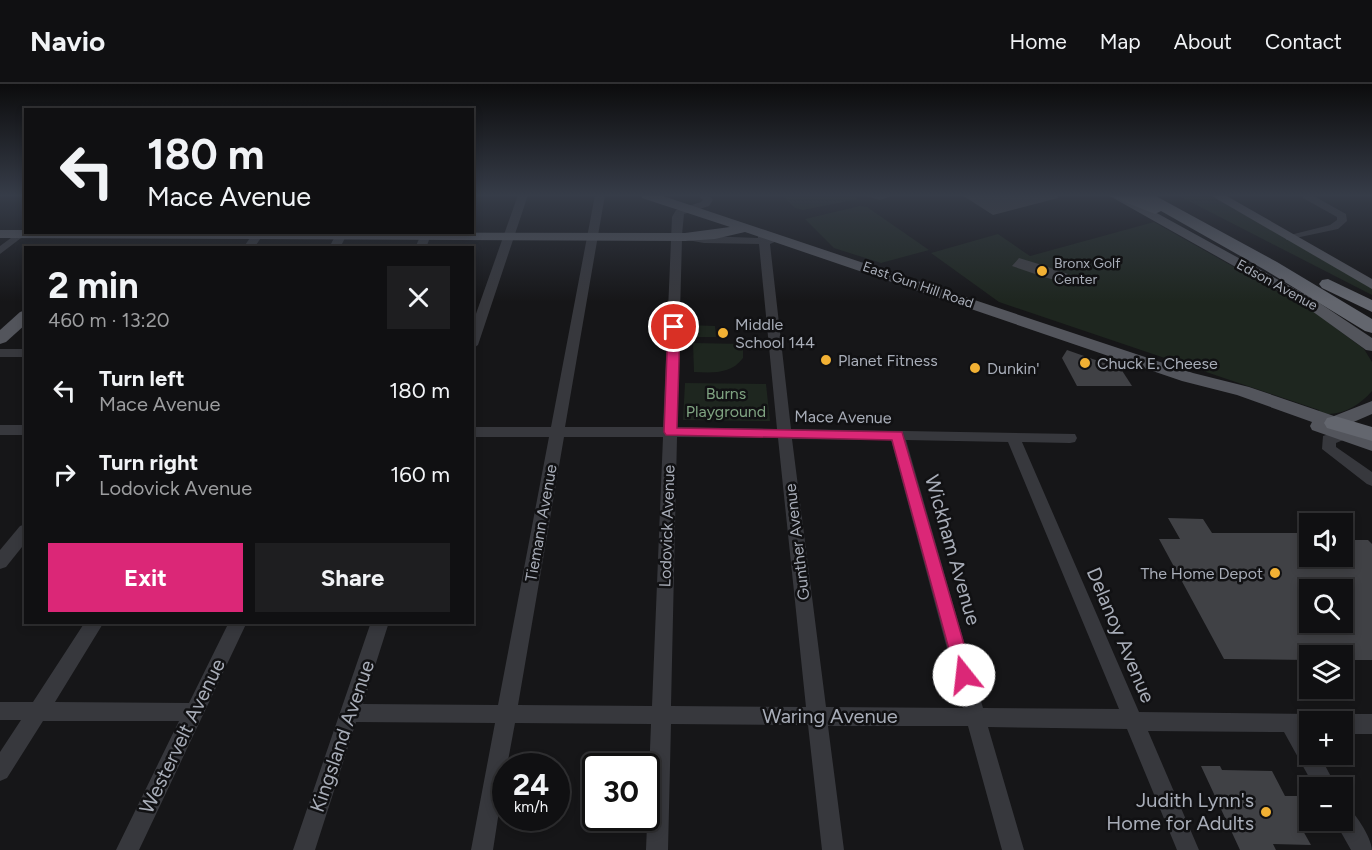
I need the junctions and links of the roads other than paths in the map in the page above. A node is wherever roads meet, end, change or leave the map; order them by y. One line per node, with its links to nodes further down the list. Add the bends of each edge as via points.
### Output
1 (510, 231): 17 (street)
2 (594, 231): 18 (street, Tiemann Avenue)
3 (680, 231): 19 (street, Lodovick Avenue)
4 (734, 231): 19 (main road)
5 (751, 231): 21 (main road, East Gun Hill Road)
6 (1179, 231): 33 (main road, Edson Avenue, via 1310,303)
7 (1197, 231): 25 (highway)
8 (1207, 231): 25 (highway)
9 (1226, 231): 28 (highway)
10 (1284, 231): 20 (main road)
11 (1285, 231): 20 (main road)
12 (1317, 231): 20 (street)
13 (23, 232): 14 (main road); 24 (street)
14 (0, 234)
15 (111, 234): 23 (main road)
16 (343, 234): 22 (main road)
17 (509, 235): 18 (main road); 22 (main road); 32 (street)
18 (593, 235): 19 (main road); 42 (street, Tiemann Avenue)
19 (681, 236): 21 (street, via 704,240); 41 (street, Lodovick Avenue)
20 (1294, 236): 26 (main road); 27 (main road)
21 (764, 237): 37 (main road, East Gun Hill Road, via 787,241 1188,377 1241,399); 43 (street, Gunther Avenue)
22 (424, 238)
23 (99, 246)
24 (0, 251)
25 (1271, 266): 30 (highway)
26 (1372, 275)
27 (1372, 285)
28 (1372, 307)
29 (24, 317): 31 (main road)
30 (1372, 327)
31 (0, 339)
32 (474, 339)
33 (1372, 346)
34 (0, 352): 35 (street)
35 (24, 353)
36 (1372, 407): 37 (main road)
37 (1339, 429): 44 (highway); 48 (main road, East Gun Hill Road); 49 (street, via 1328,440 1329,449)
38 (0, 430): 39 (street)
39 (24, 430)
40 (474, 432): 42 (street, Mace Avenue)
41 (671, 432): 42 (street, Mace Avenue); 43 (street, Mace Avenue); 60 (street, Lodovick Avenue)
42 (557, 433): 59 (street, Tiemann Avenue)
43 (785, 434): 45 (street, Mace Avenue); 61 (street, Gunther Avenue)
44 (1372, 434)
45 (897, 435): 46 (street, Mace Avenue); 62 (street, Wickham Avenue)
46 (1013, 437): 47 (street, Mace Avenue); 63 (street, Delanoy Avenue)
47 (1070, 438)
48 (1372, 444)
49 (1372, 480)
50 (24, 532): 51 (street)
51 (0, 562)
52 (94, 624): 56 (street)
53 (237, 624): 57 (street, Westervelt Avenue)
54 (379, 624): 58 (street, Kingsland Avenue)
55 (0, 711): 56 (street)
56 (39, 711): 57 (street); 67 (street)
57 (194, 712): 69 (street, Westervelt Avenue)
58 (351, 713): 59 (street, Waring Avenue); 70 (street, Kingsland Avenue)
59 (507, 714): 60 (street, Waring Avenue); 71 (street, Tiemann Avenue)
60 (662, 715): 61 (street, Waring Avenue); 72 (street, Lodovick Avenue)
61 (817, 716): 62 (street, Waring Avenue); 73 (street, Gunther Avenue)
62 (976, 717): 63 (street, Waring Avenue); 74 (street, Wickham Avenue)
63 (1133, 721): 64 (street, Waring Avenue); 75 (street, Delanoy Avenue)
64 (1299, 723)
65 (1353, 724): 66 (street)
66 (1372, 724)
67 (0, 771)
68 (1352, 831): 76 (street)
69 (127, 850)
70 (304, 850)
71 (482, 850)
72 (657, 850)
73 (834, 850)
74 (1013, 850)
75 (1188, 850)
76 (1363, 850)

